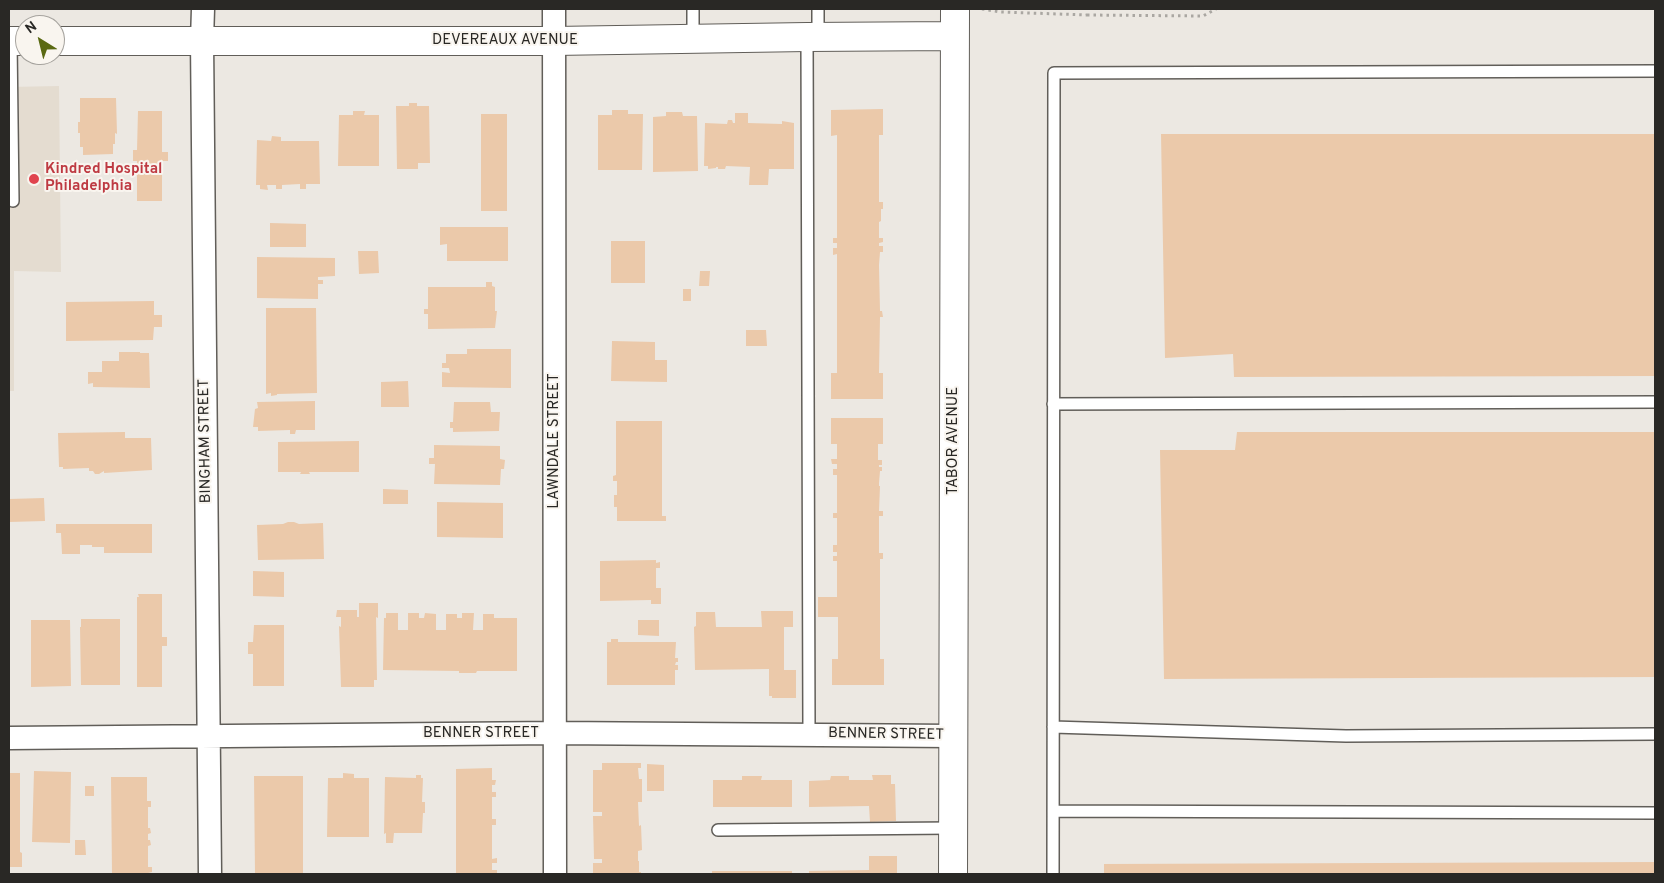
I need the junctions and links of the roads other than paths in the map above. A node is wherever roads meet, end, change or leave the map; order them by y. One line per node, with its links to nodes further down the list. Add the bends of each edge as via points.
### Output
1 (203, 9): 9 (street, BINGHAM STREET)
2 (554, 9): 12 (street, LAWNDALE STREET)
3 (693, 9): 8 (lane)
4 (818, 9): 7 (lane)
5 (968, 9): 6 (street, TABOR AVENUE)
6 (954, 36): 7 (street, DEVEREAUX AVENUE); 22 (street, TABOR AVENUE)
7 (813, 37): 8 (street, DEVEREAUX AVENUE); 19 (lane)
8 (693, 38): 12 (street, DEVEREAUX AVENUE)
9 (202, 40): 11 (street, DEVEREAUX AVENUE); 12 (street, DEVEREAUX AVENUE); 21 (street, BINGHAM STREET)
10 (15, 41): 14 (lane)
11 (65, 41)
12 (554, 41): 18 (street, LAWNDALE STREET)
13 (1655, 71): 16 (lane, via 1054,73)
14 (13, 201)
15 (1655, 402): 16 (lane)
16 (1053, 404): 17 (lane)
17 (1053, 727): 20 (lane, via 1346,736); 24 (lane)
18 (555, 733): 19 (street, BENNER STREET); 21 (street, BENNER STREET); 29 (street, LAWNDALE STREET)
19 (809, 734): 22 (street, BENNER STREET)
20 (1655, 734)
21 (209, 736): 23 (street, BENNER STREET); 28 (street, BINGHAM STREET)
22 (953, 736): 26 (street, TABOR AVENUE)
23 (9, 738)
24 (1053, 811): 25 (lane); 31 (lane)
25 (1655, 813)
26 (953, 828): 27 (lane); 30 (street, TABOR AVENUE)
27 (718, 830)
28 (210, 874)
29 (555, 874)
30 (953, 874)
31 (1053, 874)

